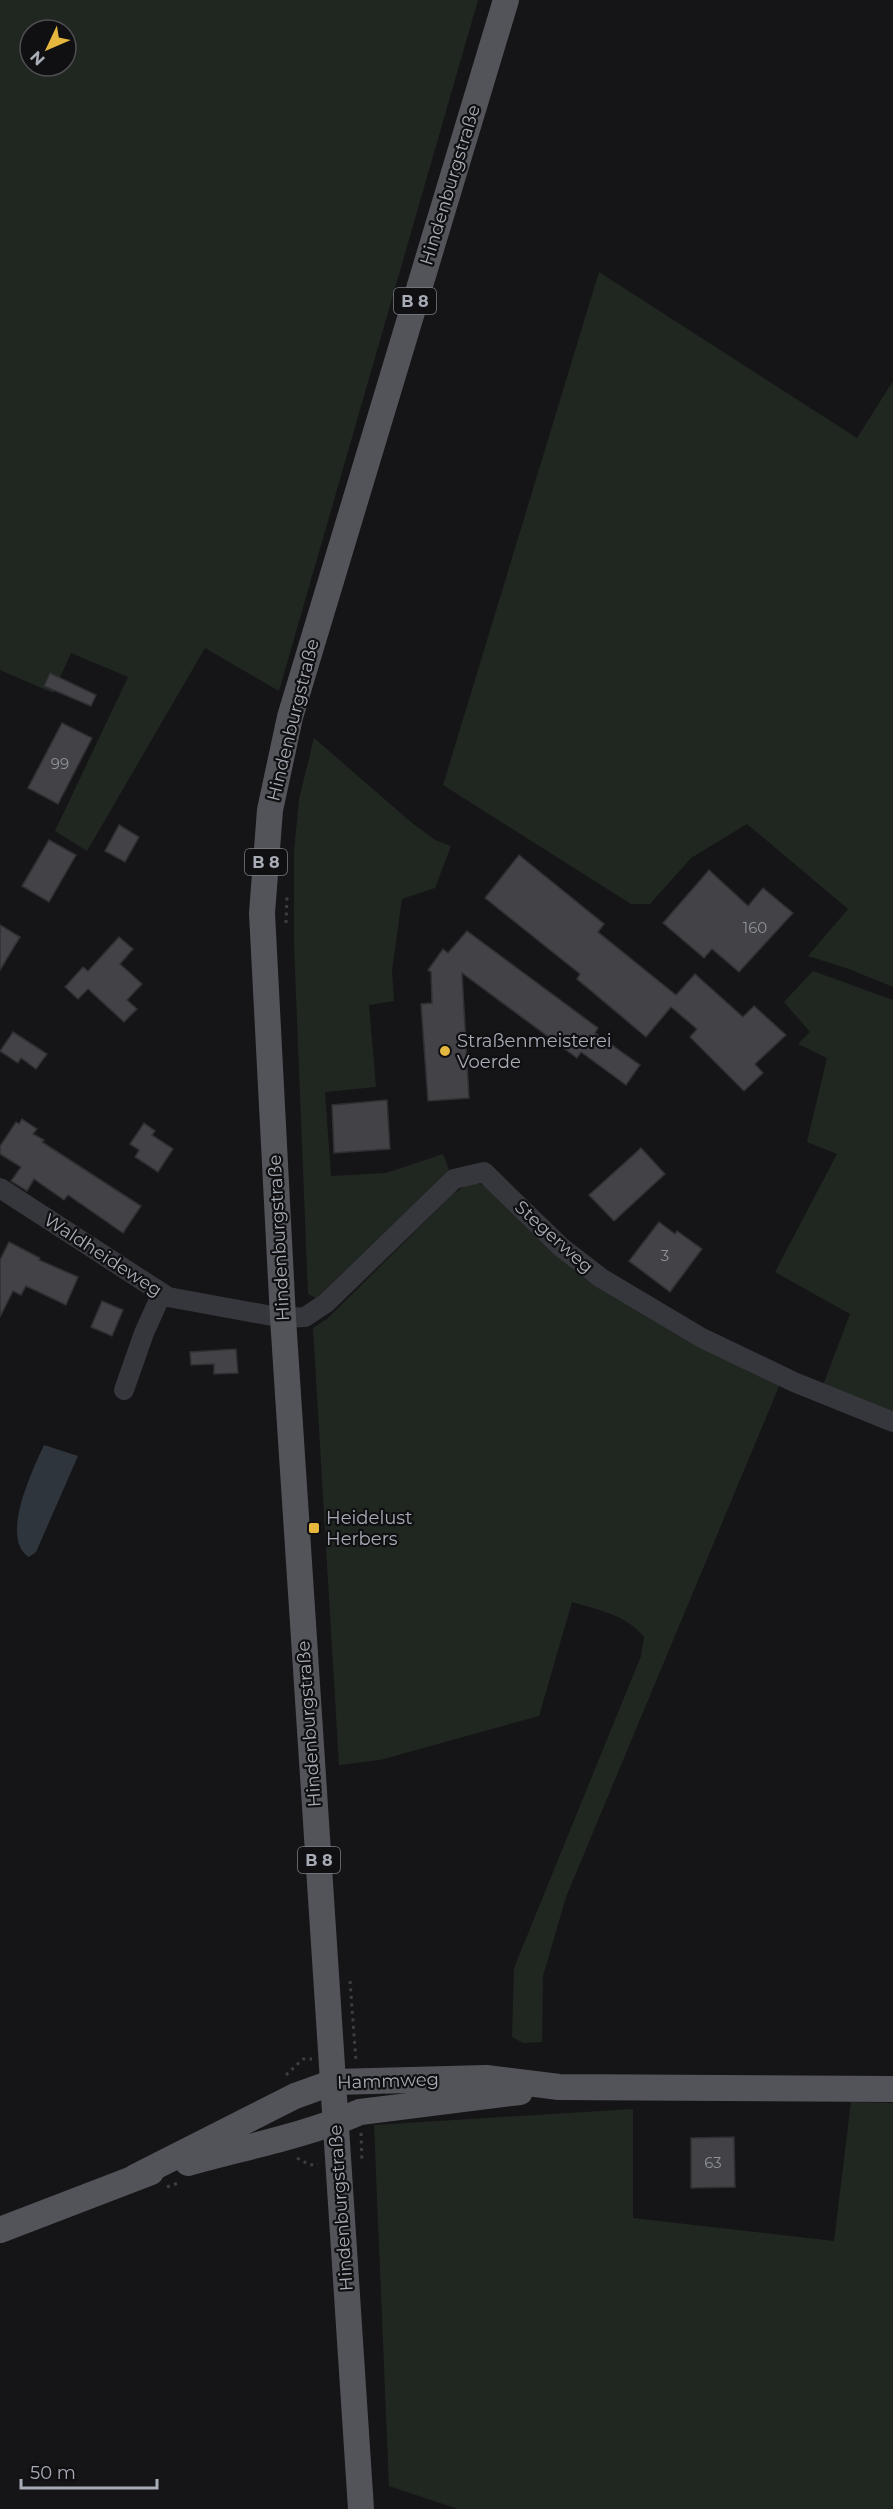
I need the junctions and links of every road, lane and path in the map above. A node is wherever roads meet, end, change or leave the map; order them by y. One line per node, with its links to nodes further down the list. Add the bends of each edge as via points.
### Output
1 (506, 0): 6 (main road, Hindenburgstraße / B 8, via 290,717 270,810 261,913)
2 (287, 891): 3 (path)
3 (286, 925)
4 (0, 1188): 5 (street, Waldheideweg)
5 (162, 1293): 6 (street, Waldheideweg); 7 (street)
6 (283, 1318): 8 (street, Stegerweg, via 305,1317 326,1304 454,1179 484,1172 561,1247 609,1283 702,1338 794,1382); 12 (main road, Hindenburgstraße / B 8)
7 (124, 1390)
8 (893, 1422)
9 (349, 1972): 12 (path)
10 (556, 2087): 11 (main road, Hammweg); 12 (main road, Hammweg, via 486,2078); 13 (main road, Hammweg)
11 (893, 2089)
12 (339, 2097): 13 (main road, Hammweg); 14 (main road, Hammweg); 15 (main road, Hindenburgstraße / B 8); 17 (main road, Hammweg, via 295,2096)
13 (360, 2112): 15 (path)
14 (290, 2146): 15 (main road, via 315,2148); 15 (path, via 310,2165); 17 (main road, Hammweg)
15 (345, 2158): 16 (path); 21 (main road, Hindenburgstraße / B 8)
16 (362, 2172)
17 (135, 2177): 20 (main road, Hammweg)
18 (187, 2180): 19 (path)
19 (166, 2187)
20 (0, 2230)
21 (361, 2509)

